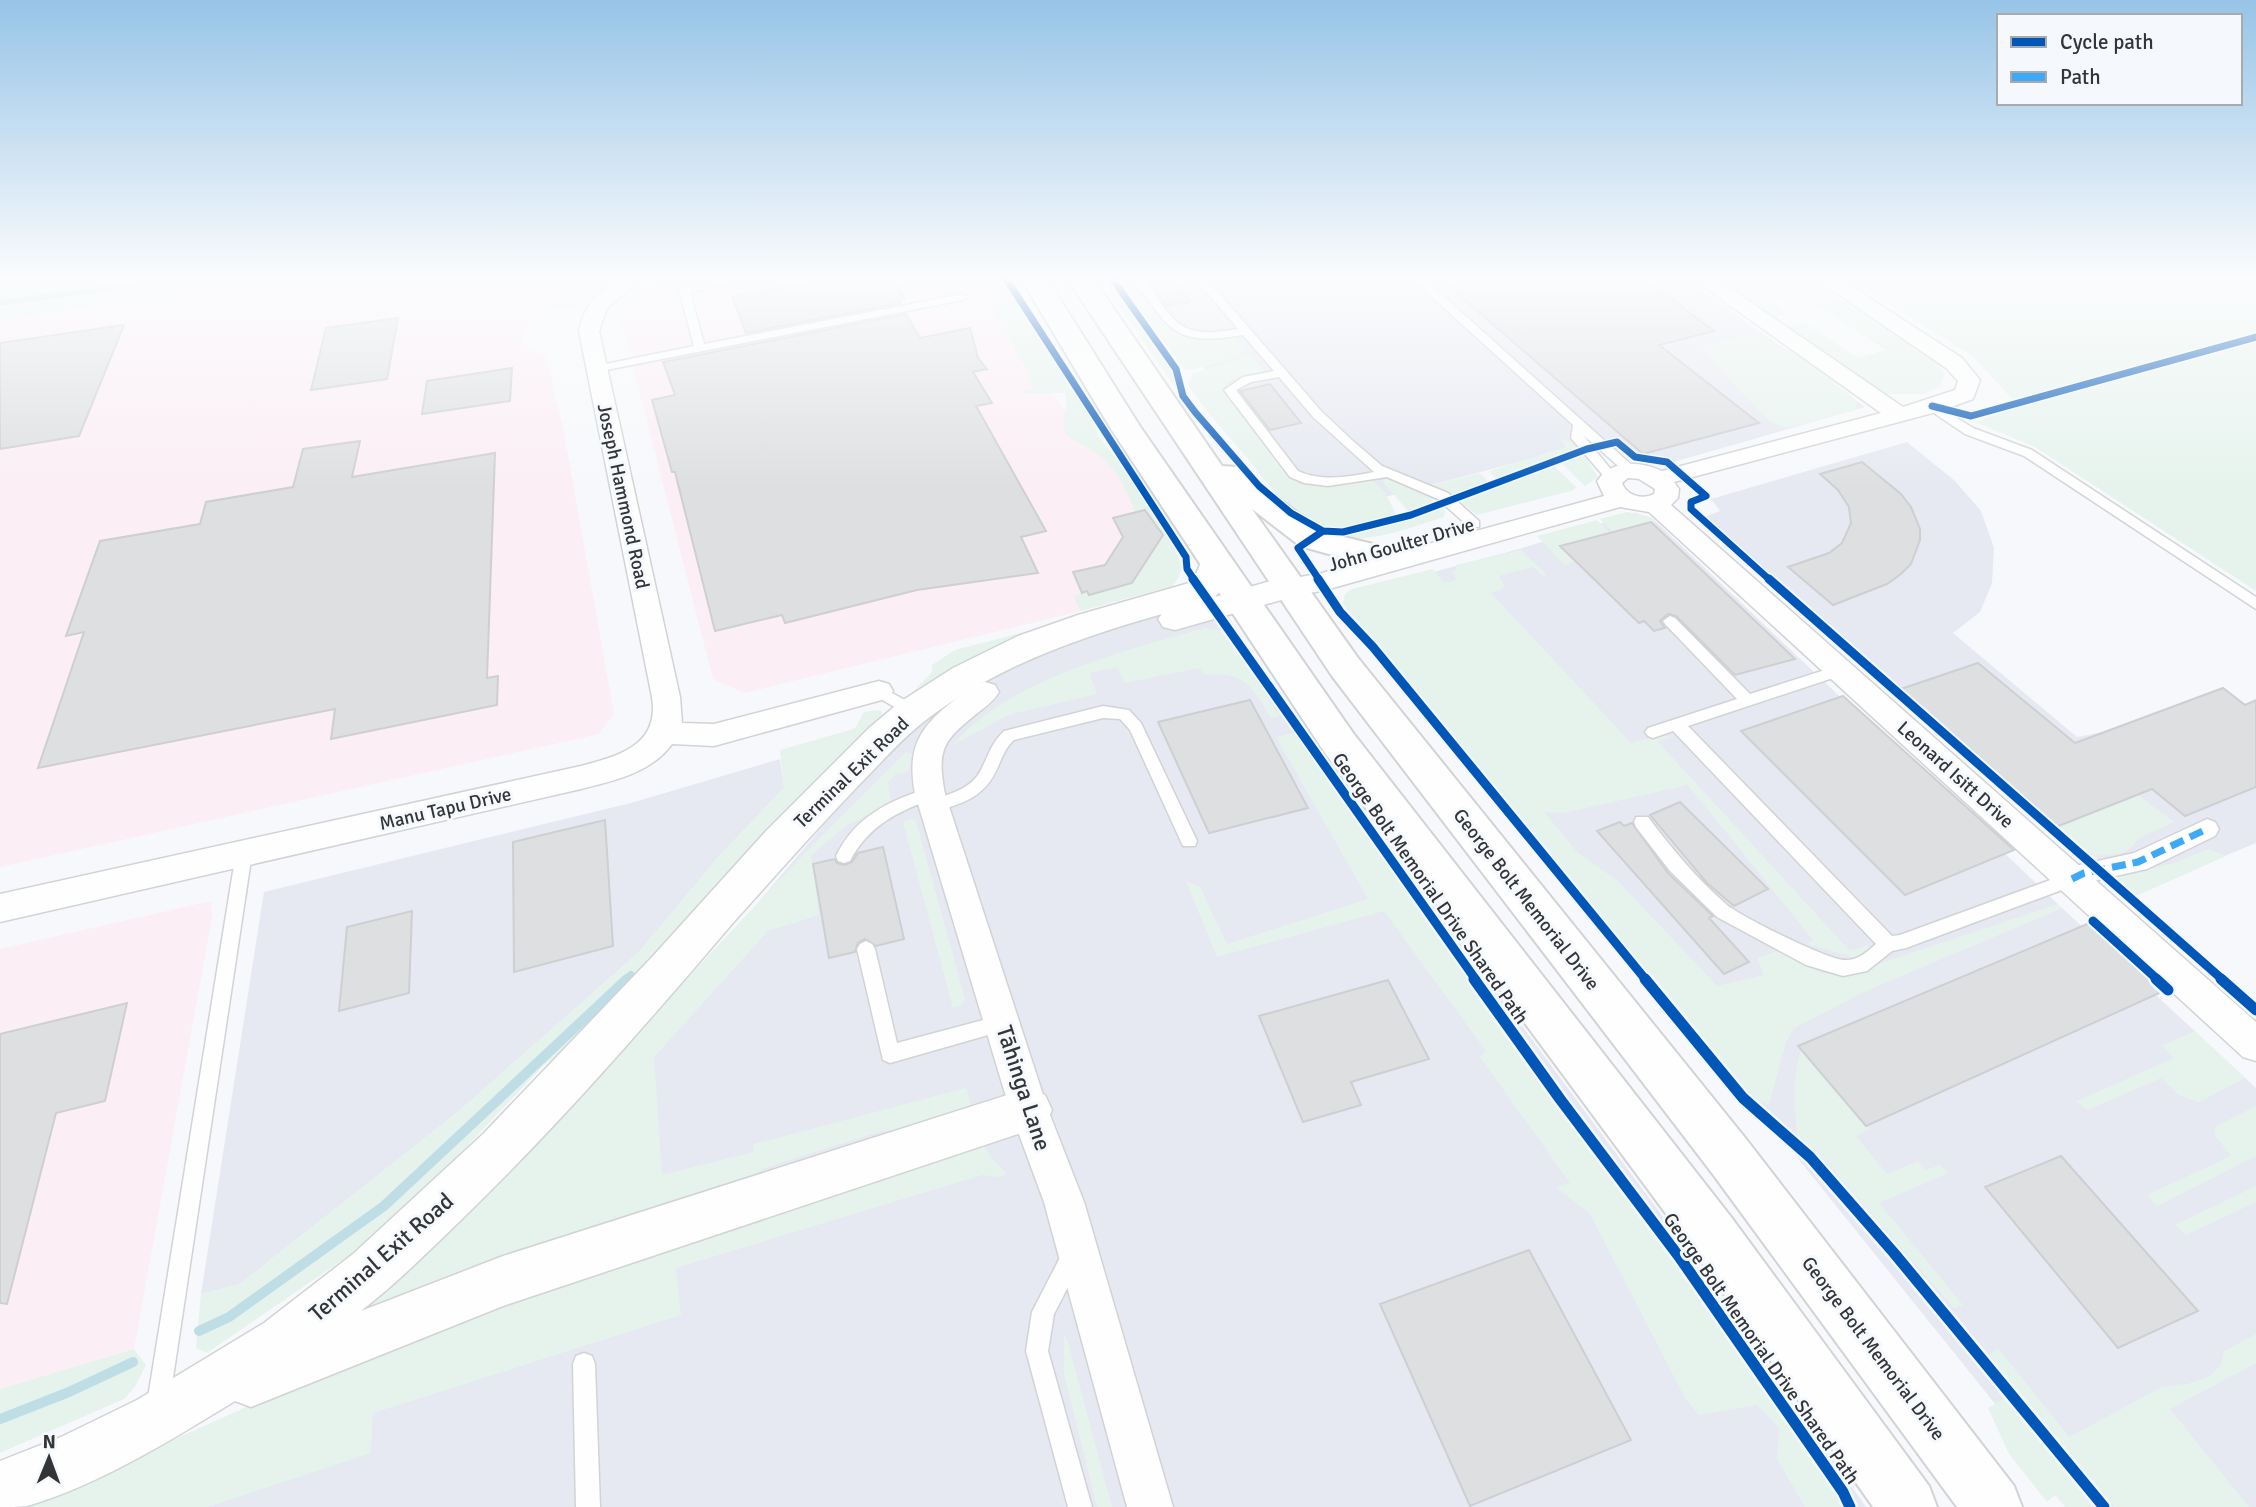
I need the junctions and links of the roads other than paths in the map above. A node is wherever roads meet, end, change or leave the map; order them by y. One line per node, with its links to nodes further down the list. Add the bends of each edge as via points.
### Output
1 (592, 347): 10 (street, Joseph Hammond Road)
2 (709, 347): 9 (lane)
3 (1076, 347): 21 (main road)
4 (1127, 347): 15 (main road, George Bolt Memorial Drive)
5 (1259, 347): 11 (lane)
6 (1492, 347): 14 (lane)
7 (1802, 347): 13 (street)
8 (1928, 347): 12 (street, via 1961,369 1969,380 1965,394)
9 (701, 349): 10 (lane)
10 (596, 369): 32 (street, Joseph Hammond Road, via 663,681 668,715)
11 (1282, 373): 16 (lane, via 1349,444); 16 (lane, via 1237,382 1230,390 1294,474 1319,482)
12 (1932, 406): 13 (street); 23 (lane, via 1969,430 2028,453)
13 (1898, 414): 18 (street)
14 (1578, 426): 17 (lane); 17 (lane, via 1577,438)
15 (1199, 454): 20 (main road, via 1312,539); 22 (main road, George Bolt Memorial Drive)
16 (1389, 473): 19 (lane, via 1443,496)
17 (1618, 483): 18 (street, via 1646,472); 18 (street, via 1637,504); 19 (street, John Goulter Drive); 22 (street, John Goulter Drive, via 1322,582)
18 (1657, 491): 39 (street, Leonard Isitt Drive)
19 (1474, 523): 20 (street, John Goulter Drive)
20 (1361, 552): 22 (street, John Goulter Drive, via 1327,563)
21 (1228, 581): 22 (street); 27 (street, Terminal Exit Road); 29 (street, Terminal Exit Road, via 1214,578 1201,591 1090,622 1030,645 965,677); 54 (main road, via 1339,743 1713,1235)
22 (1288, 587): 55 (main road, George Bolt Memorial Drive, via 1412,753 1729,1156)
23 (2256, 604)
24 (1670, 621): 28 (lane)
25 (1828, 674): 28 (lane)
26 (879, 691): 29 (lane); 32 (street, via 714,735)
27 (985, 692): 33 (street, Tāhinga Lane, via 938,731 930,745 925,768); 43 (street, Terminal Exit Road, via 912,737)
28 (1748, 701): 30 (lane)
29 (913, 711): 43 (street, Terminal Exit Road, via 790,832)
30 (1676, 724): 31 (lane); 41 (lane)
31 (1653, 732)
32 (664, 733): 37 (street, Manu Tapu Drive, via 643,755 617,767)
33 (932, 800): 36 (lane, via 961,797 979,786 999,743 1009,735 1103,712 1124,714 1136,727); 38 (lane, via 907,800 859,832); 44 (street, Tāhinga Lane)
34 (1642, 822): 41 (lane, via 1676,866 1723,912 1812,959 1843,968 1861,965)
35 (2207, 829): 39 (street, via 2138,862)
36 (1189, 841)
37 (244, 853): 40 (street, Manu Tapu Drive); 49 (lane)
38 (844, 856)
39 (2072, 878): 41 (lane); 45 (street, Leonard Isitt Drive)
40 (0, 908)
41 (1888, 944)
42 (866, 949): 44 (lane, via 890,1055)
43 (668, 969): 49 (street, Terminal Exit Road, via 500,1150 371,1272 282,1341)
44 (1002, 1023): 46 (street, Tāhinga Lane)
45 (2256, 1045)
46 (1029, 1110): 47 (street, Tāhinga Lane); 49 (street, via 503,1281)
47 (1077, 1247): 52 (lane, via 1043,1312 1037,1351); 53 (street, Tāhinga Lane)
48 (584, 1364): 51 (lane)
49 (156, 1419): 50 (street, Terminal Exit Road, via 76,1460)
50 (0, 1489)
51 (588, 1507)
52 (1080, 1507)
53 (1150, 1507)
54 (1908, 1507)
55 (1993, 1507)

